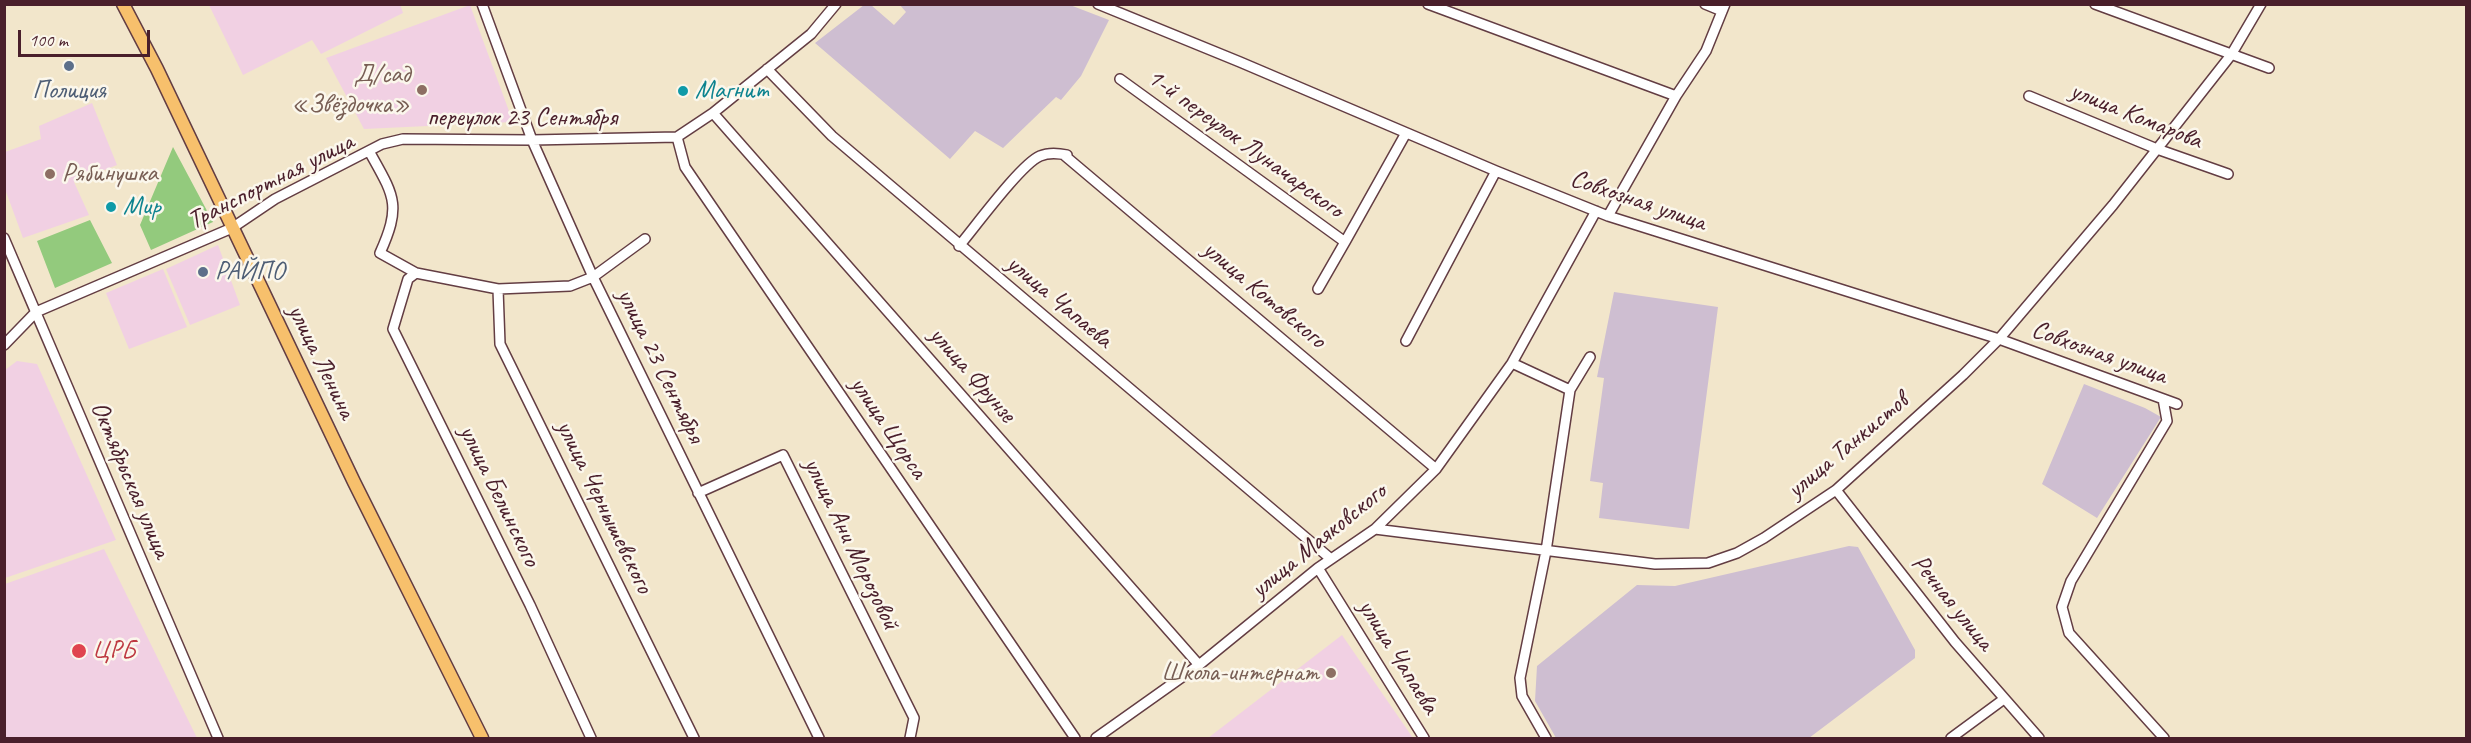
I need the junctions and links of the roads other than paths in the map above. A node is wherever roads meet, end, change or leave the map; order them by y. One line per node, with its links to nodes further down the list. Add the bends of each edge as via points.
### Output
1 (123, 4): 26 (main road, улица Ленина)
2 (482, 4): 19 (street, улица 23 Сентября)
3 (836, 4): 12 (street, via 812,34)
4 (1098, 4): 17 (street, Совхозная улица)
5 (1428, 4): 14 (street)
6 (1705, 4): 9 (street)
7 (2095, 4): 10 (street)
8 (2262, 4): 10 (street, улица Танкистов)
9 (1724, 8): 14 (street, via 1706,51)
10 (2231, 55): 11 (street); 20 (street, улица Танкистов)
11 (2269, 68)
12 (767, 69): 16 (street); 30 (street, улица Чапаева, via 832,136)
13 (1120, 79): 29 (street, 1-й переулок Луначарского)
14 (1676, 96): 25 (street)
15 (2029, 96): 20 (street, улица Комарова)
16 (713, 113): 18 (street); 51 (street, улица Фрунзе)
17 (1406, 133): 22 (street, Совхозная улица); 29 (street, 1-й переулок Луначарского)
18 (677, 137): 19 (street, переулок 23 Сентября); 59 (street, улица Щорса, via 685,167)
19 (532, 140): 21 (street, переулок 23 Сентября, via 403,140); 32 (street, улица 23 Сентября)
20 (2157, 149): 23 (street, улица Комарова); 36 (street, улица Танкистов)
21 (369, 151): 26 (street, Транспортная улица, via 275,199); 31 (street, Транспортная улица, via 392,192 394,215 380,253)
22 (1497, 171): 24 (street, Совхозная улица); 37 (street)
23 (2228, 174)
24 (1596, 211): 25 (street, Совхозная улица); 40 (street, улица Маяковского)
25 (1608, 216): 36 (street, Совхозная улица)
26 (232, 228): 35 (street, Транспортная улица); 54 (main road, улица Ленина)
27 (4, 238): 35 (street, Октябрьская улица)
28 (645, 240): 32 (street, Транспортная улица)
29 (1345, 242): 34 (street, 1-й переулок Луначарского)
30 (959, 246): 44 (street, улица Котовского, via 1021,171 1039,156 1066,155); 49 (street, улица Чапаева)
31 (416, 273): 33 (street, Транспортная улица); 55 (street, улица Белинского, via 408,279 393,329 530,605)
32 (593, 277): 33 (street, Транспортная улица, via 570,286); 46 (street, улица 23 Сентября)
33 (498, 289): 56 (street, улица Чернышевского, via 500,344)
34 (1318, 289)
35 (36, 312): 38 (street, Транспортная улица); 53 (street, Октябрьская улица)
36 (1999, 339): 42 (street, Совхозная улица); 45 (street, улица Танкистов)
37 (1406, 340)
38 (4, 345)
39 (1590, 357): 41 (street)
40 (1512, 363): 41 (street); 44 (street, улица Маяковского)
41 (1570, 390): 48 (street)
42 (2163, 399): 43 (street, Совхозная улица); 65 (street, via 2167,421 2071,581 2062,607 2069,633)
43 (2176, 404)
44 (1436, 469): 47 (street, улица Маяковского)
45 (1836, 490): 48 (street, улица Танкистов, via 1764,538 1708,563 1656,564); 52 (street, Речная улица)
46 (698, 493): 57 (street, улица 23 Сентября); 58 (street, улица Ани Морозовой, via 783,454 914,718)
47 (1375, 529): 48 (street, улица Танкистов); 49 (street, улица Маяковского)
48 (1546, 551): 62 (street, via 1520,678 1522,696)
49 (1331, 559): 50 (street, улица Маяковского)
50 (1318, 568): 51 (street, улица Маяковского); 61 (street, улица Чапаева)
51 (1199, 665): 60 (street, улица Маяковского)
52 (2004, 699): 63 (street); 64 (street, Речная улица)
53 (218, 738)
54 (482, 738)
55 (591, 738)
56 (694, 738)
57 (819, 738)
58 (910, 738)
59 (1075, 738)
60 (1096, 738)
61 (1424, 738)
62 (1546, 738)
63 (1951, 738)
64 (2039, 738)
65 (2164, 738)

